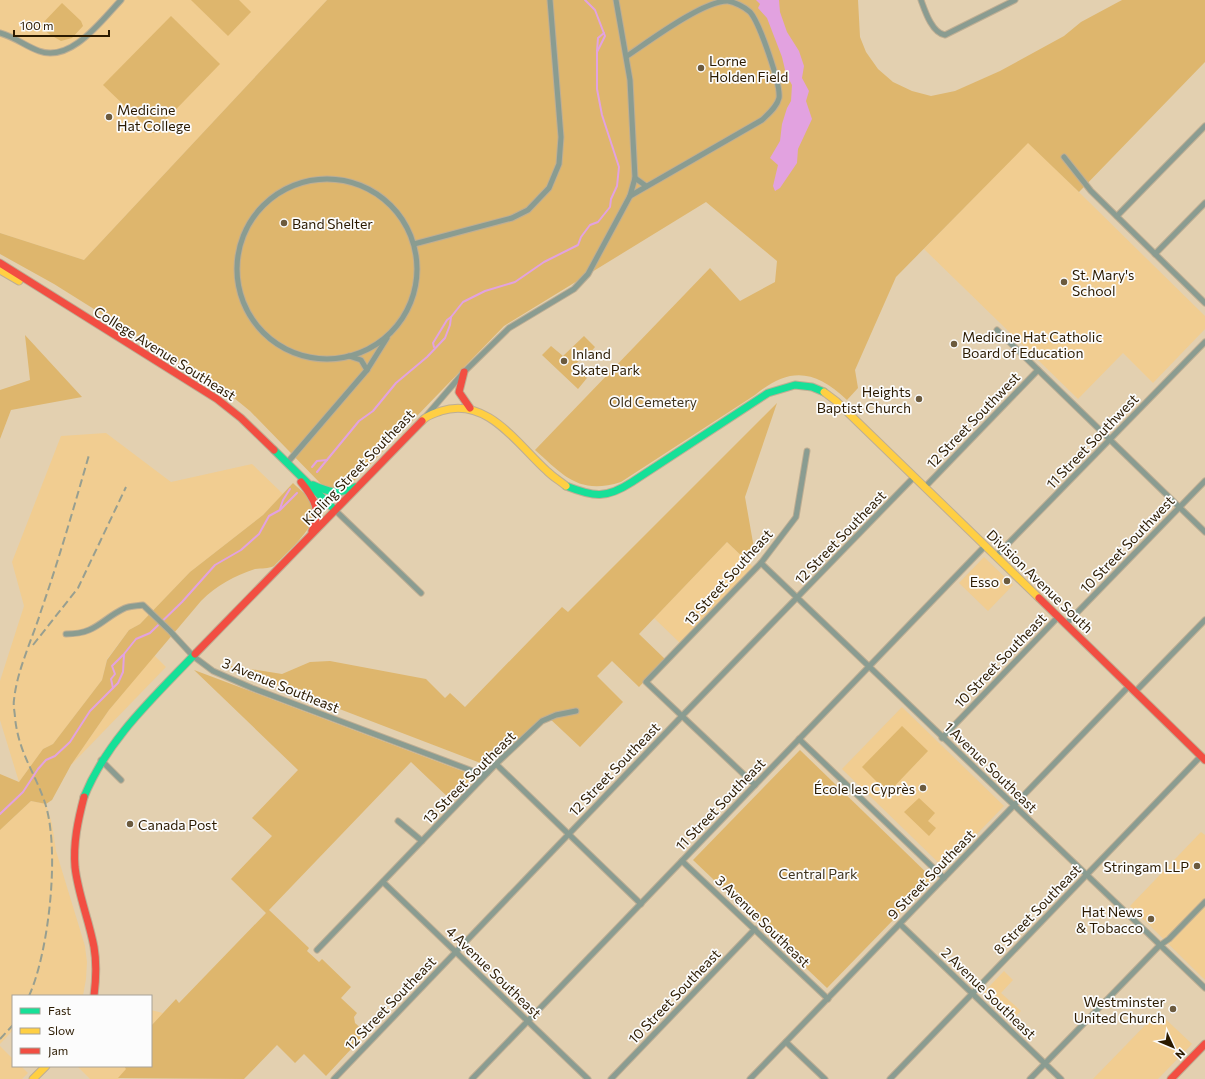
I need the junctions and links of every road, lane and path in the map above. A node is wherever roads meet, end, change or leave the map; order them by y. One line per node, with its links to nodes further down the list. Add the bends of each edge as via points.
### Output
1 (121, 0): 6 (street, via 79,42 62,51 40,51 12,36)
2 (550, 0): 15 (street, via 561,137 559,164 549,188 528,210 512,218)
3 (616, 0): 7 (street)
4 (920, 0): 5 (street, via 932,25 945,36)
5 (1015, 0)
6 (0, 34)
7 (627, 56): 10 (street); 11 (street, via 692,13 714,2 727,1 749,11 757,22 777,82 779,98 762,120)
8 (1205, 126): 14 (street)
9 (1064, 157): 14 (street, via 1091,191)
10 (636, 178): 11 (street); 12 (street, Kipling Street Southeast)
11 (646, 186): 12 (street)
12 (630, 196): 27 (street, Kipling Street Southeast, via 581,283 509,328)
13 (1205, 203): 16 (street)
14 (1117, 216): 16 (street)
15 (414, 244): 22 (street, via 417,269 414,293 404,316); 24 (street, via 403,220 386,200 364,186 338,179 312,180 287,188 266,203 249,223 239,248 237,274 242,300 254,323 273,342 296,354 322,359)
16 (1155, 254): 20 (street)
17 (0, 263): 19 (street, College Avenue Southeast)
18 (0, 270): 19 (street, College Avenue Southeast, via 24,284)
19 (45, 292): 32 (street, College Avenue Southeast, via 217,399 241,418)
20 (1205, 303)
21 (997, 330): 26 (street)
22 (389, 335): 24 (street, via 370,349); 25 (street)
23 (1205, 342): 30 (street, 11 Street Southwest)
24 (348, 356): 25 (street, via 361,360)
25 (367, 370): 32 (street)
26 (1038, 370): 30 (street); 37 (street, 12 Street Southwest)
27 (464, 372): 28 (street, via 458,388 459,394); 29 (street, Kipling Street Southeast)
28 (470, 408): 29 (street, via 446,408 426,416); 33 (street, Division Avenue South, via 493,420 552,475 573,490 606,495 634,480 768,393 778,388 806,384 829,394)
29 (420, 423): 36 (street, Kipling Street Southeast)
30 (1110, 439): 38 (street); 43 (street, 11 Street Southwest)
31 (807, 451): 44 (street, 13 Street Southeast, via 796,517)
32 (289, 465): 34 (street, College Avenue Southeast); 41 (street, via 318,507 317,520)
33 (914, 477): 37 (street, Division Avenue South); 46 (street, 12 Street Southeast)
34 (305, 480): 36 (street, via 326,491 336,493 347,491); 39 (street, College Avenue Southeast)
35 (1205, 481): 38 (street, 10 Street Southwest)
36 (362, 482): 39 (street, Kipling Street Southeast)
37 (925, 487): 42 (street, Division Avenue South)
38 (1180, 507): 40 (street); 49 (street, 10 Street Southwest)
39 (335, 510): 41 (street, Kipling Street Southeast); 45 (street)
40 (1205, 532)
41 (304, 542): 51 (street, Kipling Street Southeast)
42 (985, 546): 43 (street, Division Avenue South); 52 (street, 11 Street Southeast)
43 (996, 556): 47 (street, Division Avenue South)
44 (761, 563): 46 (street, 1 Avenue Southeast); 55 (street, 13 Street Southeast, via 646,682)
45 (421, 593)
46 (798, 599): 52 (street, 1 Avenue Southeast); 55 (street, 12 Street Southeast)
47 (1058, 617): 49 (street, Division Avenue South); 56 (street, 10 Street Southeast)
48 (1205, 620): 53 (street, 9 Street Southeast)
49 (1066, 624): 53 (street, Division Avenue South)
50 (66, 634): 51 (street, 3 Avenue Southeast, via 93,630 126,608 143,605)
51 (193, 656): 59 (street, Kipling Street Southeast, via 121,732); 61 (street, 3 Avenue Southeast, via 213,671 252,688 478,773)
52 (869, 667): 56 (street, 1 Avenue Southeast); 57 (street, 11 Street Southeast)
53 (1132, 689): 58 (street, Division Avenue South); 64 (street, 9 Street Southeast)
54 (576, 711): 60 (street, 13 Street Southeast, via 542,720)
55 (682, 716): 63 (street); 66 (street, 12 Street Southeast)
56 (942, 738): 64 (street, 1 Avenue Southeast)
57 (799, 739): 63 (street, 11 Street Southeast); 70 (street)
58 (1203, 758): 69 (street, 8 Street Southeast)
59 (101, 760): 62 (street); 81 (street, Kipling Street Southeast, via 83,798 78,816 75,852 76,873 96,953 98,971)
60 (496, 764): 61 (street, 13 Street Southeast); 66 (street)
61 (487, 773): 67 (street, 13 Street Southeast)
62 (121, 780)
63 (755, 785): 68 (street, 11 Street Southeast)
64 (1014, 806): 69 (street, 1 Avenue Southeast); 70 (street, 9 Street Southeast)
65 (398, 821): 67 (street, 13 Street Southeast)
66 (569, 834): 73 (street); 78 (street, 12 Street Southeast)
67 (422, 841): 71 (street, 13 Street Southeast)
68 (682, 861): 73 (street, 11 Street Southeast); 75 (street, 3 Avenue Southeast)
69 (1086, 875): 76 (street, 1 Avenue Southeast); 80 (street, 8 Street Southeast)
70 (944, 878): 74 (street, 9 Street Southeast)
71 (383, 882): 77 (street, 13 Street Southeast); 78 (street, 4 Avenue Southeast)
72 (1205, 902): 76 (street)
73 (641, 904): 83 (street, 11 Street Southeast)
74 (900, 924): 80 (street, 2 Avenue Southeast); 82 (street, 9 Street Southeast)
75 (755, 929): 82 (street, 3 Avenue Southeast); 92 (street, 10 Street Southeast)
76 (1159, 946): 79 (street, 1 Avenue Southeast); 86 (street)
77 (317, 950)
78 (456, 952): 83 (street, 4 Avenue Southeast); 89 (street, 12 Street Southeast)
79 (1205, 988)
80 (972, 994): 86 (street, 2 Avenue Southeast); 95 (street, 8 Street Southeast)
81 (94, 995)
82 (828, 999): 84 (street, 9 Street Southeast)
83 (528, 1021): 90 (street, 11 Street Southeast); 91 (street, 4 Avenue Southeast)
84 (786, 1042): 93 (street, 9 Street Southeast); 94 (street)
85 (1205, 1044): 98 (street)
86 (1045, 1064): 96 (street); 97 (street, 2 Avenue Southeast)
87 (45, 1067): 88 (street)
88 (33, 1079)
89 (334, 1079)
90 (472, 1079)
91 (588, 1079)
92 (611, 1079)
93 (750, 1079)
94 (825, 1079)
95 (890, 1079)
96 (1030, 1079)
97 (1061, 1079)
98 (1171, 1079)

